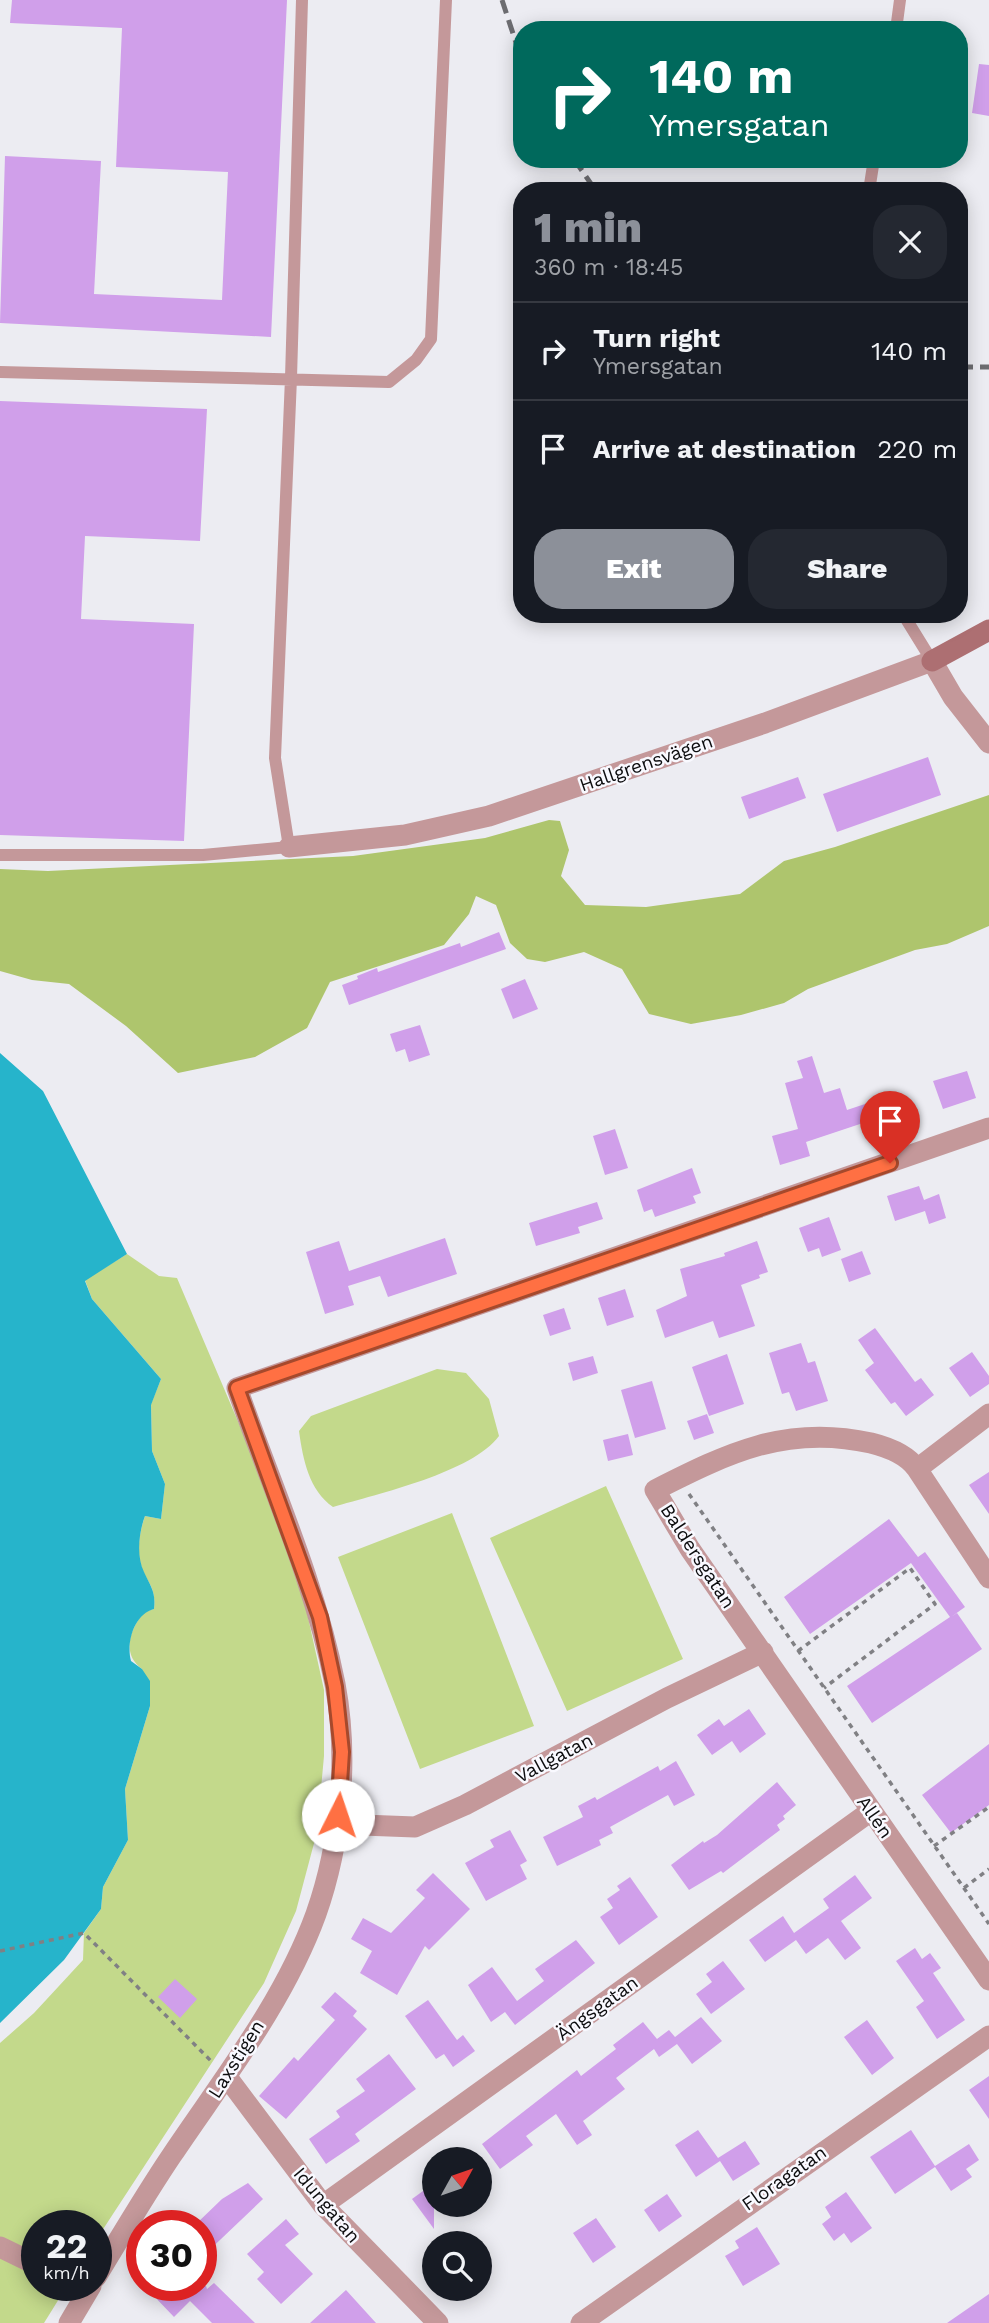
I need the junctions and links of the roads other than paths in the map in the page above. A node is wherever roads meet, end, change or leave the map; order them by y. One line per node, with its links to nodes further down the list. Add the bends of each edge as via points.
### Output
1 (302, 0): 6 (lane)
2 (446, 0): 6 (lane, via 431,339 416,360 389,382)
3 (900, 0): 4 (lane)
4 (897, 21)
5 (0, 372): 6 (lane)
6 (291, 378): 11 (lane, via 275,758)
7 (909, 623): 9 (lane)
8 (989, 630): 9 (street, Hallgrensvägen)
9 (932, 661): 10 (street); 11 (street, Hallgrensvägen, via 489,816 405,835)
10 (989, 743)
11 (289, 847): 12 (lane, via 203,855)
12 (0, 855)
13 (989, 1128): 19 (street, Laxstigen, via 237,1388 320,1617 335,1687 342,1752)
14 (989, 1414): 15 (street)
15 (917, 1469): 16 (street, Baldersgatan); 17 (street, Baldersgatan, via 887,1447 854,1440 784,1438 717,1459 655,1490 690,1549)
16 (989, 1578)
17 (763, 1652): 18 (street, Allén); 19 (street, Vallgatan, via 415,1827)
18 (871, 1811): 20 (street, Allén); 23 (street, Ängsgatan)
19 (336, 1824): 22 (street, Laxstigen, via 316,1915 287,1977)
20 (989, 1980)
21 (989, 2036): 30 (street, Floragatan)
22 (227, 2077): 23 (street, Idungatan); 25 (street, Laxstigen)
23 (323, 2205): 29 (street, Idungatan)
24 (0, 2247): 26 (street)
25 (112, 2248)
26 (21, 2257)
27 (80, 2301): 28 (street, Laxstigen)
28 (69, 2323)
29 (438, 2323)
30 (581, 2323)

